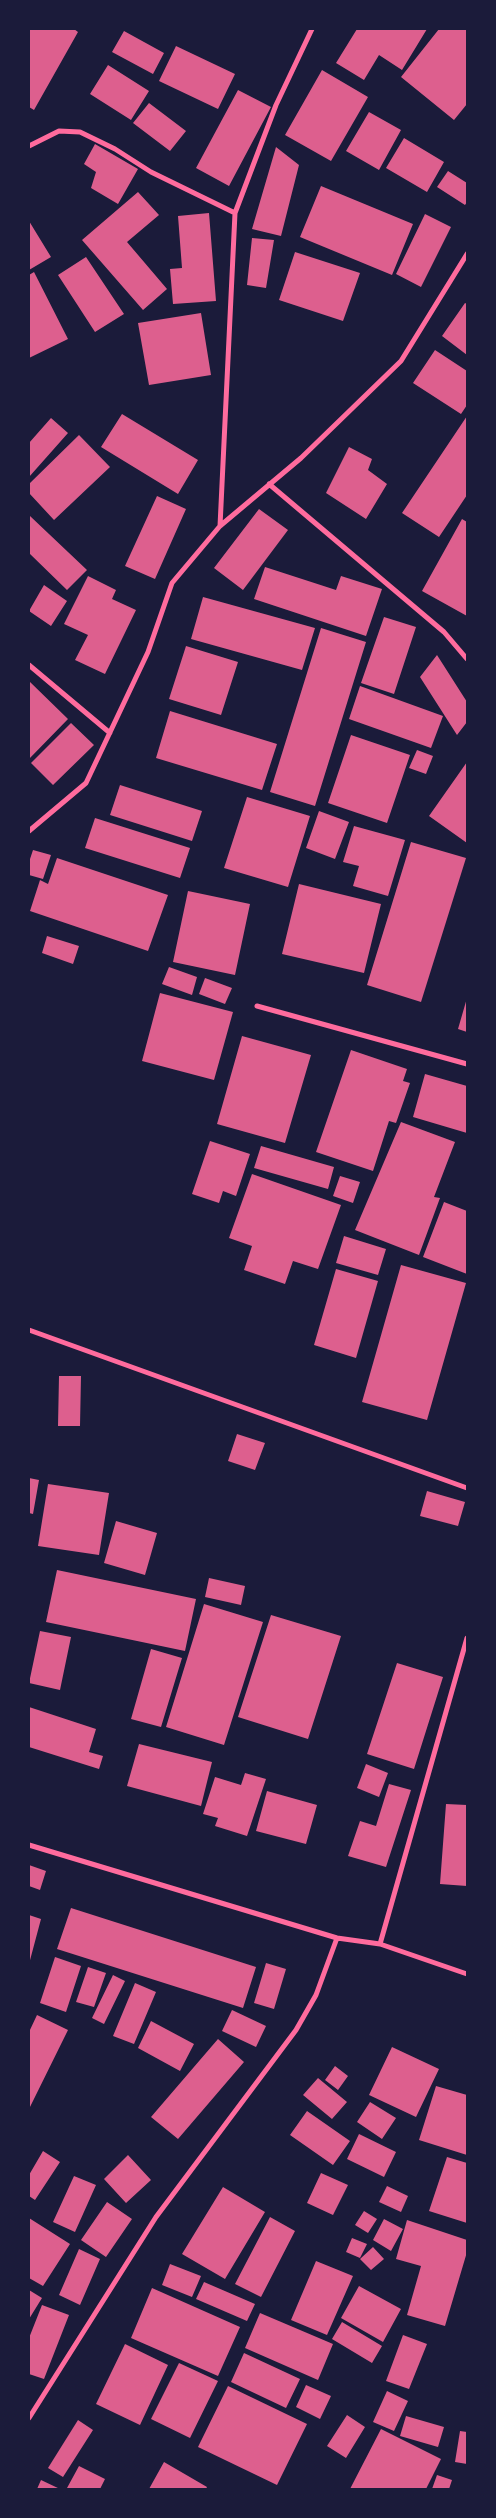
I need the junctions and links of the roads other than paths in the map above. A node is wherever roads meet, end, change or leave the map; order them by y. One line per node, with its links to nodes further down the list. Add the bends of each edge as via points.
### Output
1 (312, 29): 3 (street, via 276,105)
2 (29, 146): 3 (street, via 59,131 80,132 151,172)
3 (235, 213): 6 (street)
4 (467, 254): 5 (street, via 401,361)
5 (269, 484): 6 (street); 7 (street, via 444,632)
6 (220, 526): 9 (street, via 172,583 148,652)
7 (467, 659)
8 (29, 665): 9 (street)
9 (110, 733): 10 (street, via 86,783)
10 (29, 831)
11 (257, 1006): 12 (street)
12 (467, 1064)
13 (29, 1330): 14 (street)
14 (467, 1488)
15 (467, 1638): 18 (street)
16 (29, 1845): 17 (street)
17 (337, 1938): 18 (street); 20 (street, via 316,1995 296,2030 156,2217)
18 (380, 1944): 19 (street)
19 (467, 1974)
20 (29, 2418)

